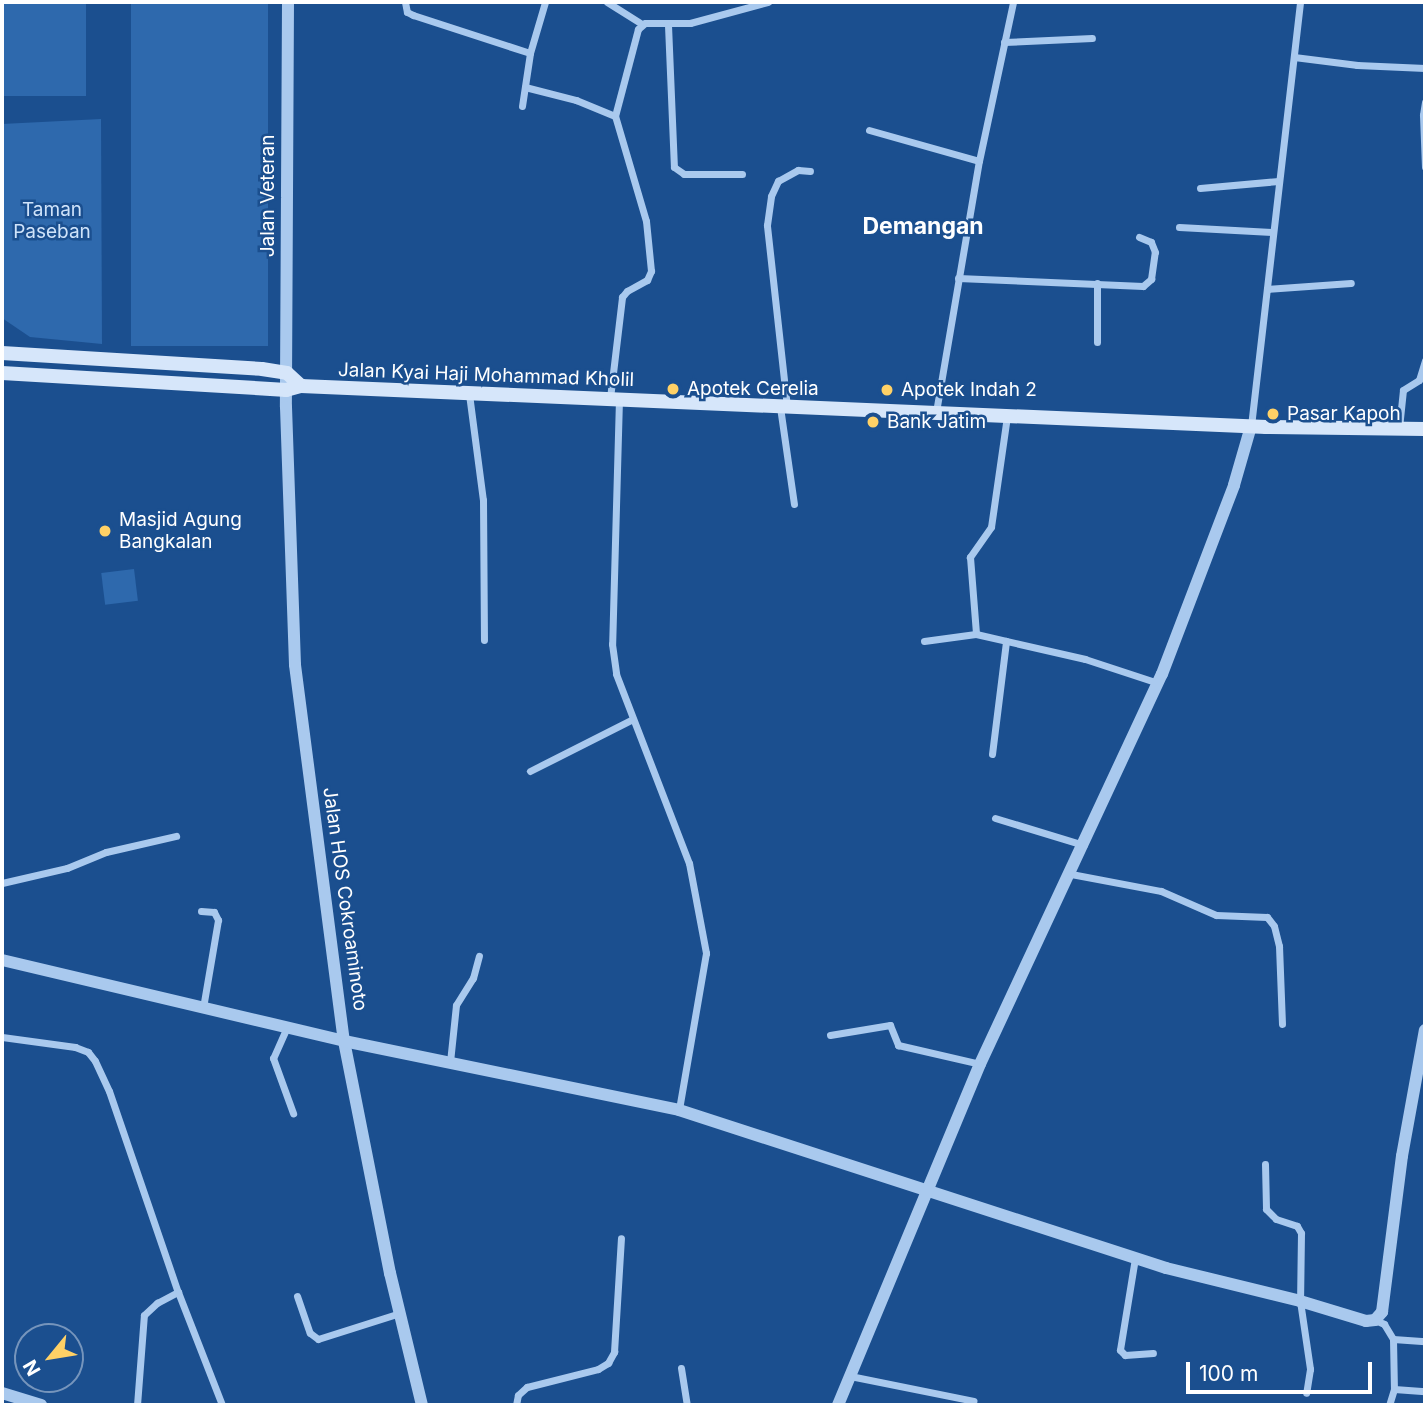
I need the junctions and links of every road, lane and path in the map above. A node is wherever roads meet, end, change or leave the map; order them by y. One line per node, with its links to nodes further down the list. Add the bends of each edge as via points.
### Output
1 (288, 2): 38 (street, Jalan Veteran)
2 (405, 2): 12 (street, via 407,12 413,15)
3 (545, 2): 12 (street)
4 (607, 2): 8 (street)
5 (768, 2): 9 (street)
6 (1013, 2): 11 (street)
7 (1300, 2): 13 (street)
8 (642, 24): 9 (street); 18 (street)
9 (668, 25): 23 (street, via 674,167 684,174)
10 (1092, 38): 11 (street)
11 (1004, 42): 20 (street)
12 (530, 53): 15 (street)
13 (1294, 57): 14 (street); 24 (street)
14 (1425, 68)
15 (524, 87): 17 (street); 18 (street)
16 (1425, 102): 21 (street)
17 (522, 106)
18 (615, 116): 42 (street, via 646,221 651,271 647,281 622,297)
19 (869, 130): 20 (street)
20 (979, 161): 29 (street)
21 (1425, 167)
22 (810, 171): 43 (street, via 798,170 778,181 767,225)
23 (742, 174)
24 (1279, 181): 25 (street); 27 (street)
25 (1200, 188)
26 (1179, 227): 27 (street)
27 (1272, 232): 32 (street)
28 (1139, 237): 30 (street, via 1155,246 1148,284)
29 (958, 278): 30 (street); 44 (street)
30 (1097, 283): 33 (street)
31 (1351, 284): 32 (street)
32 (1267, 289): 46 (street)
33 (1097, 342)
34 (2, 353): 35 (main road)
35 (106, 360): 38 (main road); 39 (main road)
36 (1425, 360): 47 (street, via 1419,380 1403,390)
37 (2, 373): 39 (main road, Jalan Kyai Haji Mohammad Kholil)
38 (286, 373): 40 (main road)
39 (105, 379): 40 (main road, Jalan Kyai Haji Mohammad Kholil)
40 (294, 388): 41 (main road, Jalan Kyai Haji Mohammad Kholil); 72 (street, Jalan HOS Cokroaminoto, via 295,665)
41 (469, 393): 42 (main road, Jalan Kyai Haji Mohammad Kholil); 51 (street, via 483,500)
42 (614, 398): 43 (main road, Jalan Kyai Haji Mohammad Kholil); 55 (street, via 612,643 616,674)
43 (783, 407): 44 (main road, Jalan Kyai Haji Mohammad Kholil); 49 (street)
44 (936, 413): 45 (main road, Jalan Kyai Haji Mohammad Kholil)
45 (1007, 415): 46 (main road, Jalan Kyai Haji Mohammad Kholil); 50 (street, via 991,527 970,557)
46 (1251, 426): 47 (main road, Jalan Kyai Haji Mohammad Kholil); 54 (street, via 1234,485)
47 (1399, 428): 48 (main road, Jalan Kyai Haji Mohammad Kholil)
48 (1425, 429)
49 (794, 504)
50 (976, 634): 52 (street); 53 (street)
51 (484, 640)
52 (924, 640)
53 (1006, 641): 54 (street, via 1085,659); 56 (street)
54 (1158, 683): 60 (street)
55 (633, 719): 57 (street); 76 (street, via 689,863 706,953)
56 (992, 754)
57 (530, 771)
58 (995, 818): 60 (street)
59 (176, 836): 62 (street)
60 (1084, 845): 61 (street)
61 (1071, 874): 67 (street, via 1161,891 1216,915 1267,917 1279,946); 75 (street)
62 (2, 883)
63 (201, 911): 66 (street, via 214,912 218,920)
64 (479, 956): 74 (street, via 473,978 456,1005)
65 (2, 960): 66 (street)
66 (203, 1008): 68 (street)
67 (1282, 1024)
68 (288, 1027): 72 (street); 77 (street, via 273,1058)
69 (1425, 1030): 73 (street)
70 (830, 1035): 75 (street, via 890,1026 898,1045)
71 (2, 1037): 82 (street, via 75,1046 88,1052 109,1091)
72 (345, 1041): 74 (street); 85 (street, Jalan HOS Cokroaminoto)
73 (1423, 1059): 86 (street, via 1402,1156 1382,1312)
74 (450, 1062): 76 (street)
75 (980, 1064): 79 (street)
76 (679, 1110): 79 (street)
77 (293, 1113)
78 (1265, 1164): 84 (street, via 1266,1209 1276,1219 1297,1226 1301,1233)
79 (928, 1193): 81 (street); 91 (street)
80 (621, 1238): 101 (street, via 614,1352 608,1363 527,1387 518,1395)
81 (1135, 1258): 84 (street); 89 (street, via 1120,1350 1125,1355)
82 (178, 1292): 98 (street, via 144,1315); 99 (street)
83 (297, 1296): 85 (street, via 310,1333 318,1339)
84 (1300, 1301): 86 (street); 95 (street, via 1310,1369)
85 (400, 1312): 100 (street, Jalan HOS Cokroaminoto)
86 (1376, 1320): 87 (street)
87 (1393, 1339): 88 (street); 92 (street)
88 (1425, 1341)
89 (1153, 1353)
90 (681, 1368): 102 (street)
91 (850, 1376): 96 (street); 103 (street)
92 (1394, 1389): 93 (street); 104 (street)
93 (1425, 1391)
94 (2, 1393): 97 (street)
95 (1307, 1393)
96 (974, 1401)
97 (41, 1405)
98 (137, 1405)
99 (222, 1405)
100 (422, 1405)
101 (516, 1405)
102 (687, 1405)
103 (838, 1405)
104 (1390, 1405)

